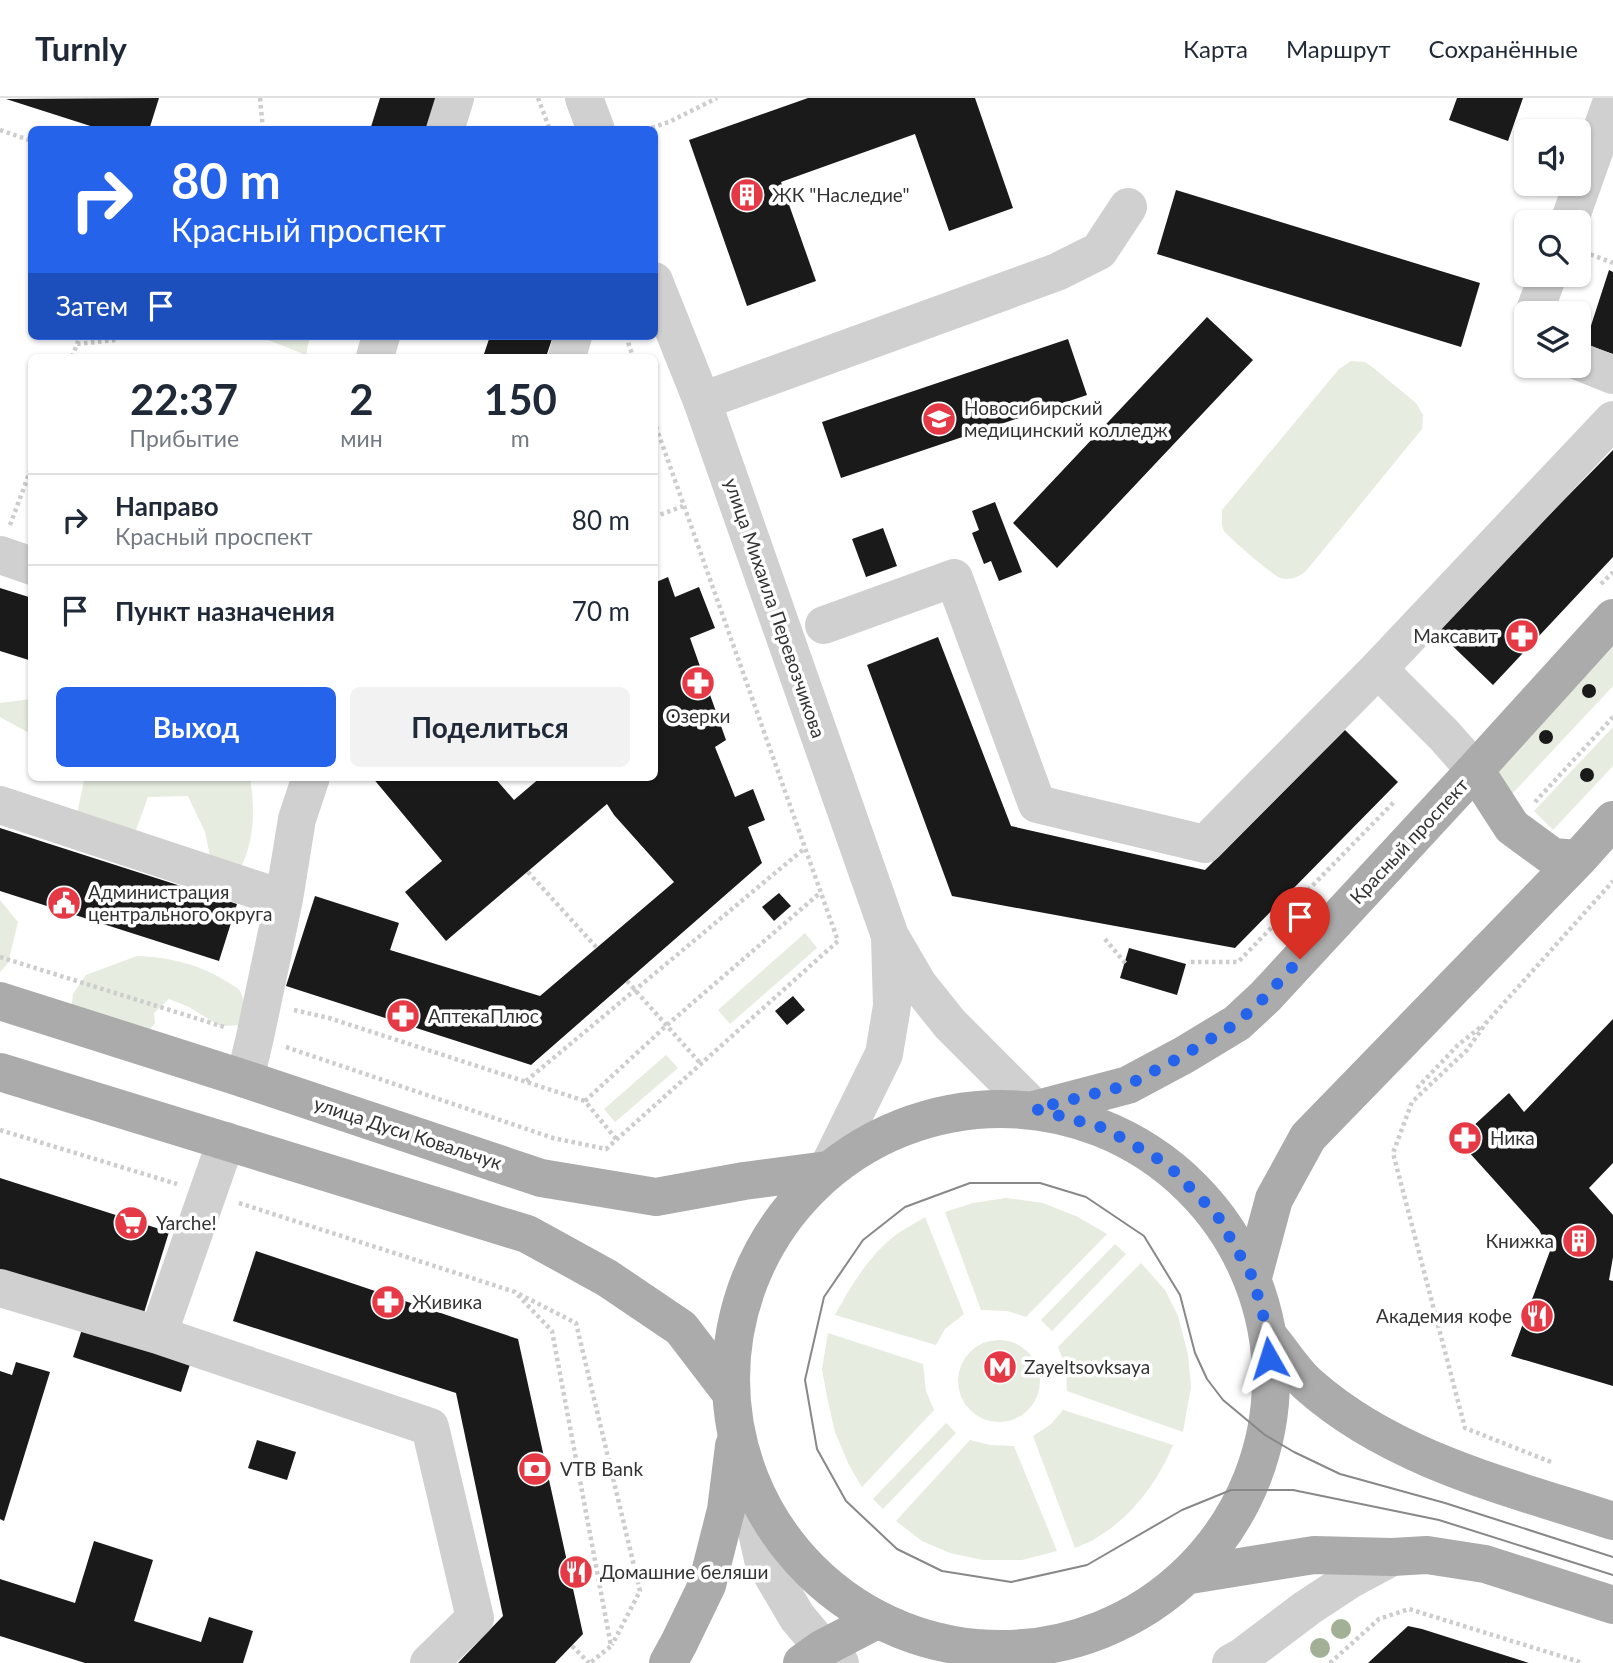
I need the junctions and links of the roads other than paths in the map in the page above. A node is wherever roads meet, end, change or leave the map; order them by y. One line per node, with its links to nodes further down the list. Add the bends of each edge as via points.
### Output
1 (455, 98): 4 (street)
2 (584, 98): 5 (street)
3 (1613, 98): 7 (street)
4 (446, 126)
5 (594, 126)
6 (1128, 207): 11 (street, via 1099,251 1056,272)
7 (1573, 210)
8 (658, 297): 11 (street, улица Михаила Перевозчикова)
9 (1591, 366): 10 (street)
10 (1613, 375)
11 (702, 401): 24 (street, улица Михаила Перевозчикова)
12 (1613, 420): 17 (street)
13 (4, 541): 14 (street)
14 (28, 562)
15 (1604, 605): 18 (main road, Красный проспект)
16 (824, 625): 17 (street, via 954,578 1037,804 1205,844)
17 (1378, 668): 18 (street)
18 (1475, 770): 22 (main road, via 1512,827 1553,857); 28 (main road, Красный проспект, via 1237,1023 1128,1085)
19 (309, 781): 23 (street, via 297,819)
20 (0, 805): 23 (street)
21 (1613, 820): 22 (main road)
22 (1577, 859): 31 (main road, via 1308,1138 1274,1199)
23 (284, 899): 27 (street)
24 (890, 936): 28 (street, via 918,984 950,1024); 30 (street, via 892,1006 884,1054)
25 (0, 1000): 27 (main road, улица Дуси Ковальчук)
26 (0, 1072): 29 (main road)
27 (244, 1079): 30 (main road, улица Дуси Ковальчук, via 541,1178 656,1197)
28 (1035, 1109): 30 (main road, via 961,1110 937,1117 890,1131); 31 (main road, via 1104,1128 1167,1164 1217,1215)
29 (226, 1141): 33 (street); 35 (main road, via 527,1234 607,1278 681,1328)
30 (827, 1170): 35 (main road, via 772,1232 738,1309)
31 (1253, 1278): 34 (main road)
32 (0, 1288): 33 (street)
33 (158, 1335): 43 (street, via 430,1427 475,1618)
34 (1269, 1337): 37 (main road, via 1308,1385 1400,1445 1456,1470); 39 (main road, via 1269,1423 1242,1505)
35 (730, 1392): 36 (main road)
36 (735, 1437): 41 (main road, via 755,1493 785,1544 827,1587); 42 (street, via 763,1559); 44 (main road, via 726,1510 707,1585)
37 (1613, 1521)
38 (1392, 1557): 39 (main road, via 1314,1555); 40 (main road, via 1427,1555 1485,1564); 45 (street, via 1340,1586)
39 (1190, 1575): 41 (main road, via 1136,1615 1074,1641 1007,1651 940,1644)
40 (1613, 1605)
41 (877, 1620): 42 (main road)
42 (822, 1658)
43 (429, 1663)
44 (668, 1663)
45 (1231, 1663)

